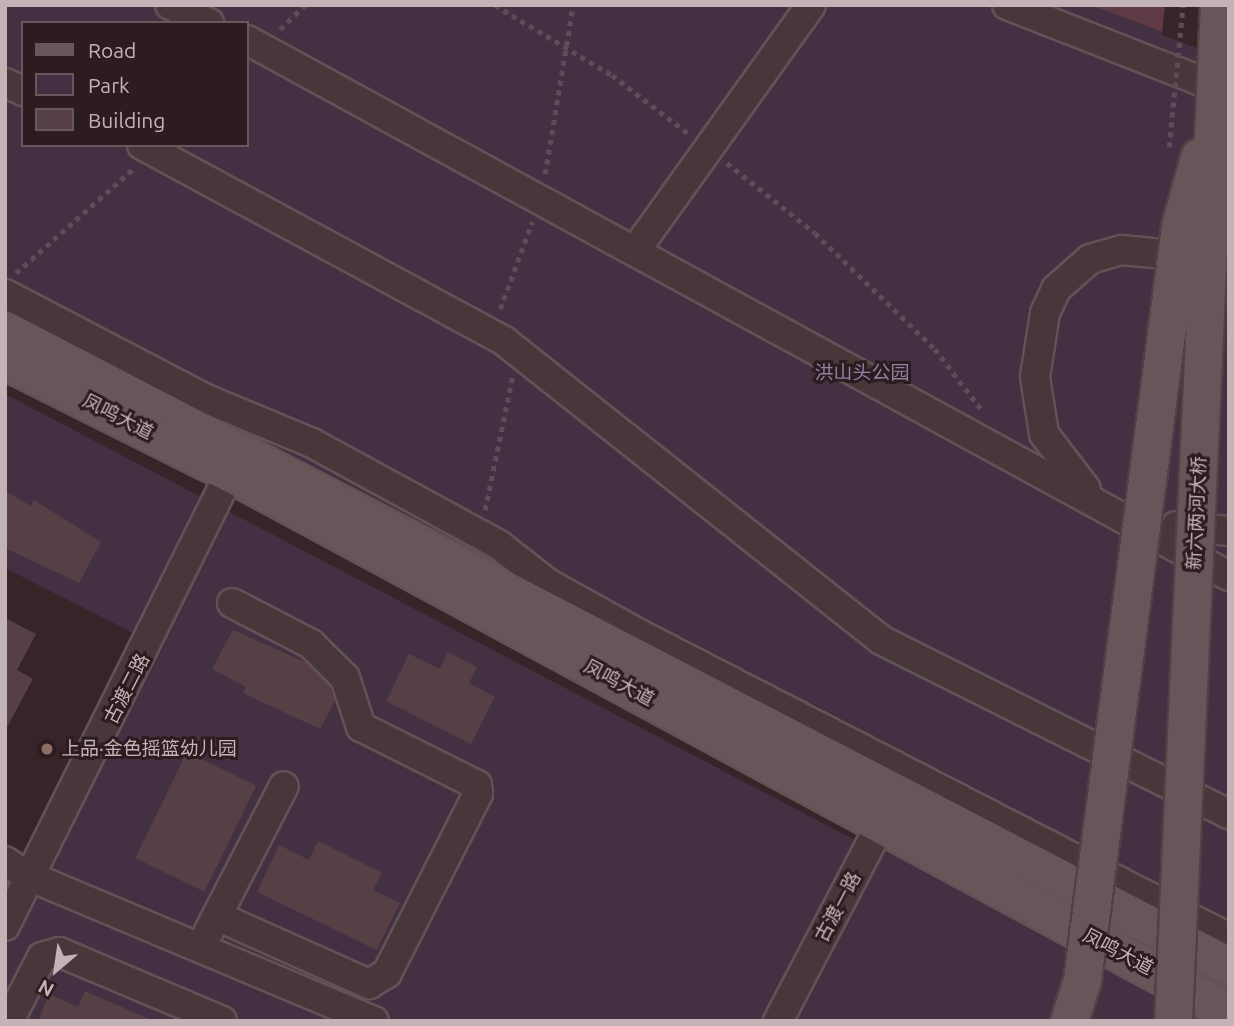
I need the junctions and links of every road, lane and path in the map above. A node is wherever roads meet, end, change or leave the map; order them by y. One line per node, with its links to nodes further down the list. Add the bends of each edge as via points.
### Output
1 (170, 5): 8 (street)
2 (305, 5): 9 (path)
3 (495, 5): 10 (path)
4 (573, 5): 10 (path)
5 (811, 5): 15 (street)
6 (1007, 5): 13 (street)
7 (1219, 5): 13 (main road, 新六两河大桥, bridge)
8 (205, 21)
9 (254, 43): 16 (street)
10 (565, 47): 15 (path); 16 (path)
11 (5, 83): 12 (street)
12 (21, 90)
13 (1223, 94): 43 (main road, bridge, via 1180,226); 51 (main road, 新六两河大桥, bridge)
14 (148, 148): 19 (path); 22 (street)
15 (708, 149): 17 (street); 25 (path, via 815,233 907,321)
16 (541, 199): 17 (street); 22 (path)
17 (635, 251): 27 (street)
18 (1229, 269): 27 (street, via 1194,257 1122,250 1090,259 1056,289 1034,361 1044,434 1067,470)
19 (5, 282)
20 (5, 294): 29 (street, via 204,398 312,443)
21 (5, 330): 26 (main road, 凤鸣大道)
22 (491, 334): 23 (street)
23 (518, 352): 29 (path); 34 (street, via 881,640)
24 (5, 360): 26 (main road, 凤鸣大道)
25 (988, 420)
26 (237, 461): 33 (main road, 凤鸣大道); 35 (main road, 凤鸣大道); 37 (street, 古渡二路)
27 (1103, 507): 28 (street, via 1173,526); 30 (street)
28 (1229, 531)
29 (480, 535): 40 (street, via 549,584 645,637)
30 (1229, 576)
31 (232, 603): 38 (street, via 311,644 350,685 361,727 477,785 478,794 387,973 369,984)
32 (284, 786): 38 (street)
33 (898, 793): 35 (street, 古渡一路); 42 (main road, 凤鸣大道)
34 (1229, 814)
35 (881, 825): 44 (main road, 凤鸣大道); 48 (street, 古渡一路)
36 (5, 861): 37 (street)
37 (30, 877): 39 (street, 古渡二路); 41 (street)
38 (217, 916): 41 (street)
39 (5, 926)
40 (1229, 938)
41 (201, 948): 47 (street)
42 (1229, 966)
43 (1082, 980): 49 (main road, bridge); 50 (main road, bridge)
44 (1229, 1012)
45 (9, 1021): 46 (street, via 42,957 59,952)
46 (222, 1021)
47 (374, 1021)
48 (778, 1021)
49 (1069, 1021)
50 (1081, 1021)
51 (1173, 1021)

